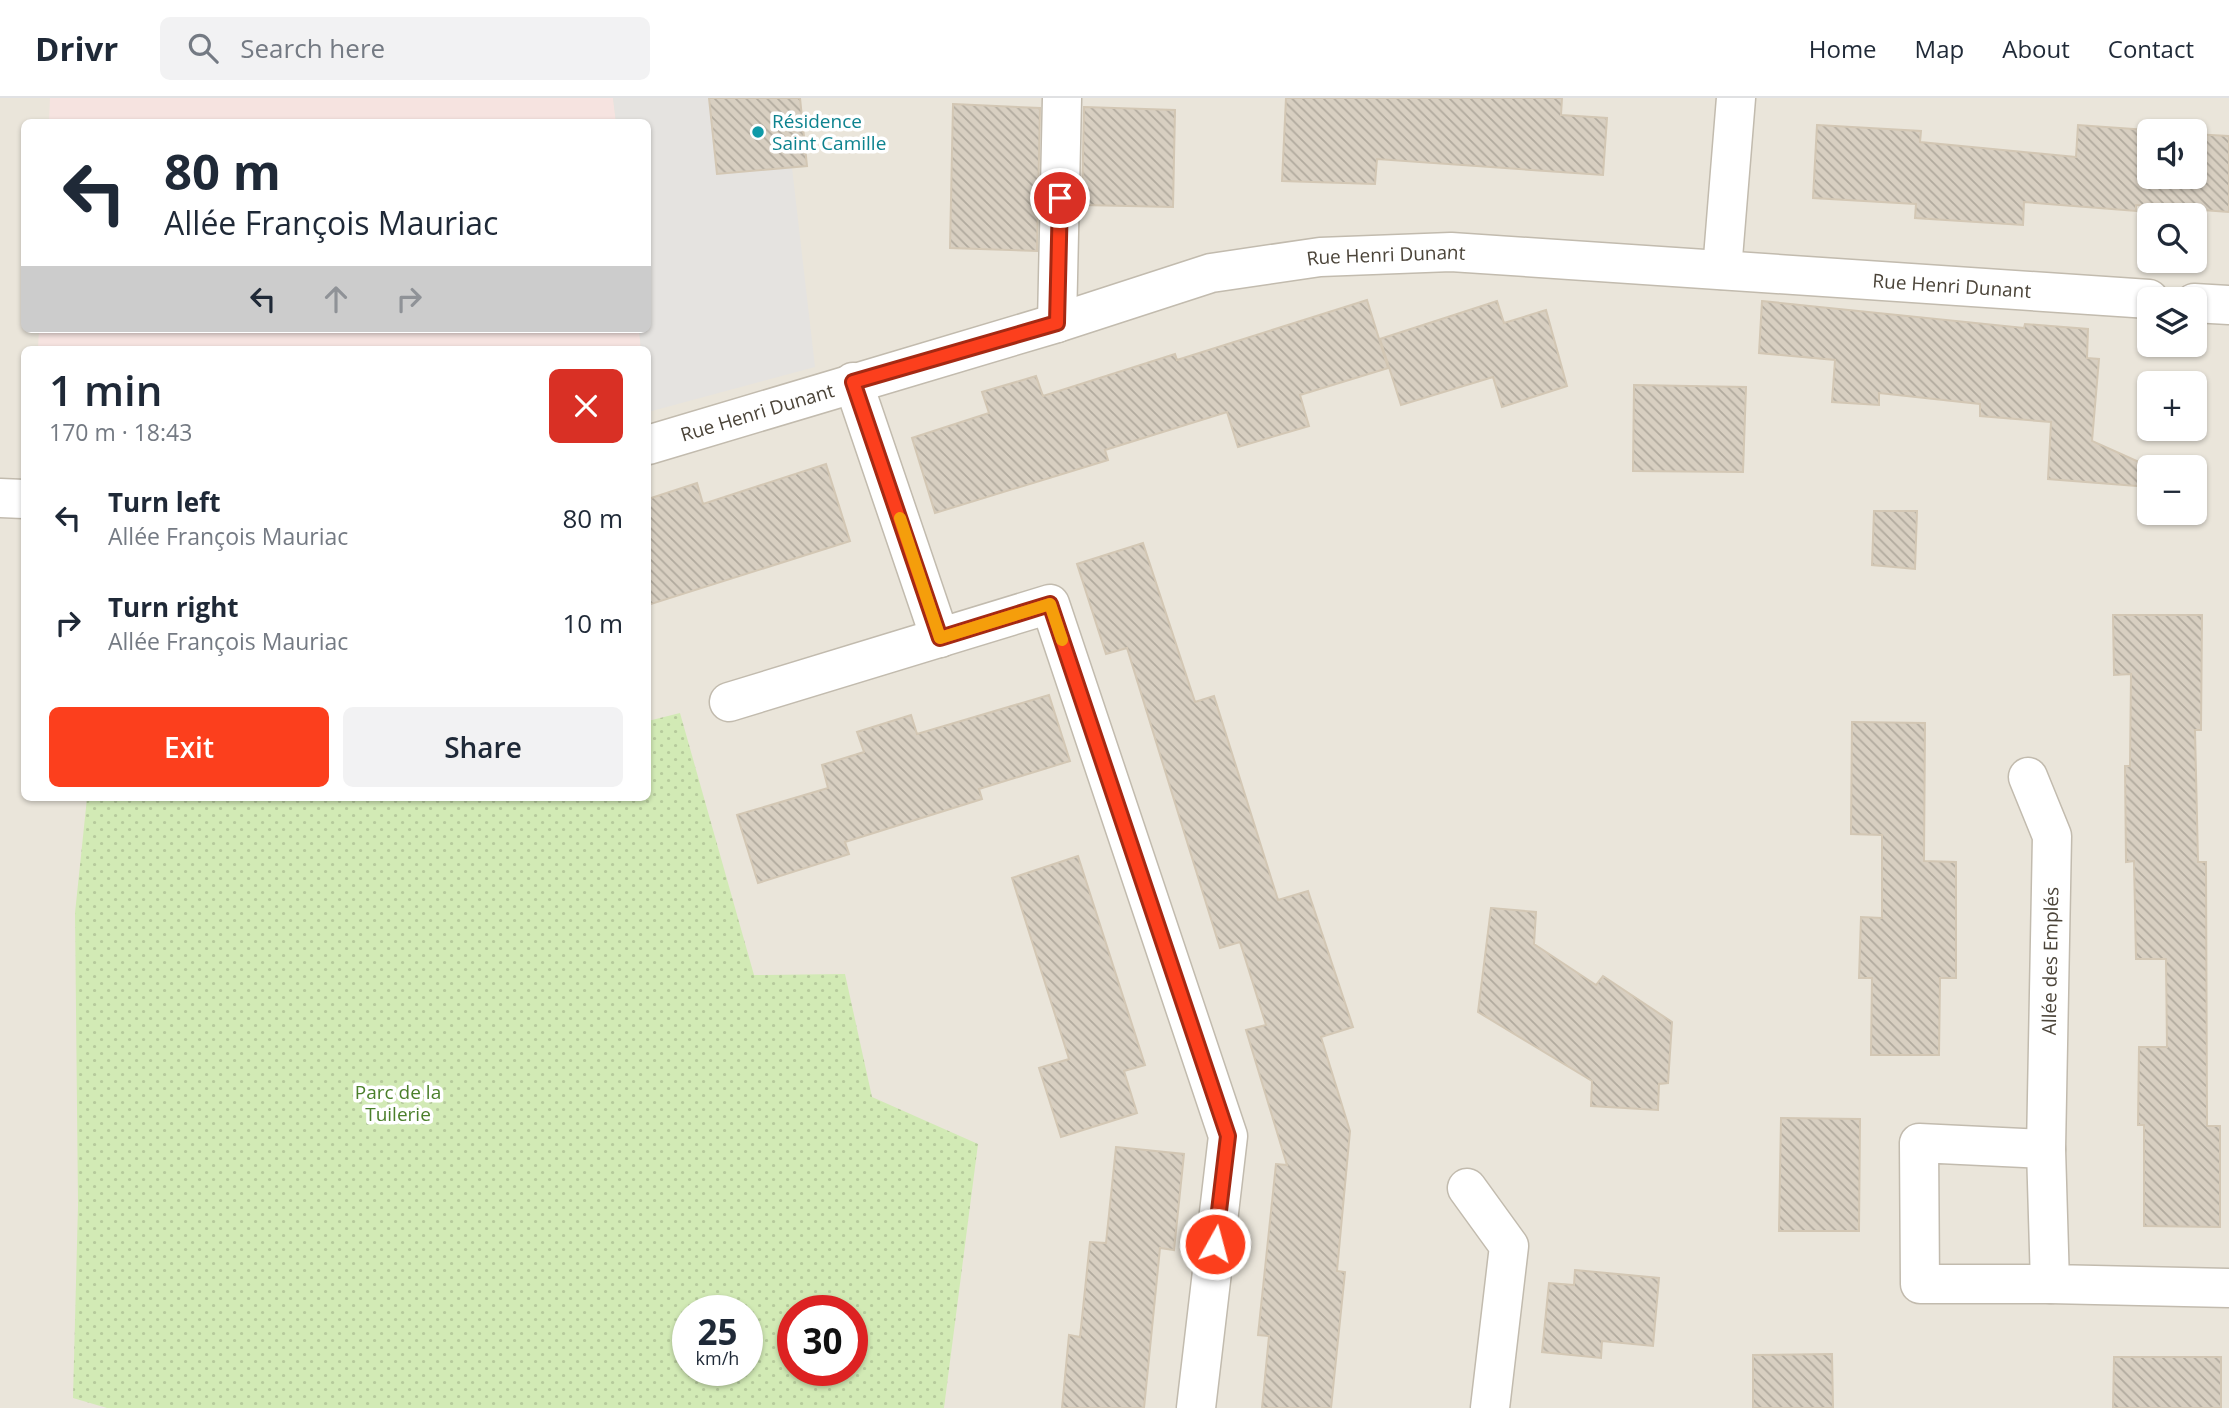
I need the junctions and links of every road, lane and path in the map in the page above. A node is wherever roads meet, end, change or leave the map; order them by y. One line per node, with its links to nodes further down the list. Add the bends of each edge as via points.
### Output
1 (1062, 98): 7 (street)
2 (1736, 98): 3 (street)
3 (1721, 270): 4 (street, Rue Henri Dunant); 7 (street, Rue Henri Dunant, via 1451,252 1320,257 1211,273)
4 (2137, 298)
5 (2207, 304): 6 (street)
6 (2229, 305)
7 (1057, 323): 8 (street, Rue Henri Dunant)
8 (853, 382): 9 (street, Rue Henri Dunant); 12 (street)
9 (651, 444)
10 (0, 498): 11 (street)
11 (21, 499)
12 (940, 638): 13 (street); 19 (street, via 1050,604 1228,1136)
13 (729, 702)
14 (2028, 777): 15 (street, Allée des Emplés, via 2052,836)
15 (2046, 1149): 17 (street, Allée des Emplés); 17 (street, via 1919,1143 1920,1284)
16 (1468, 1188): 20 (street, via 1509,1246)
17 (2050, 1284): 18 (street)
18 (2229, 1289)
19 (1196, 1408)
20 (1490, 1408)

